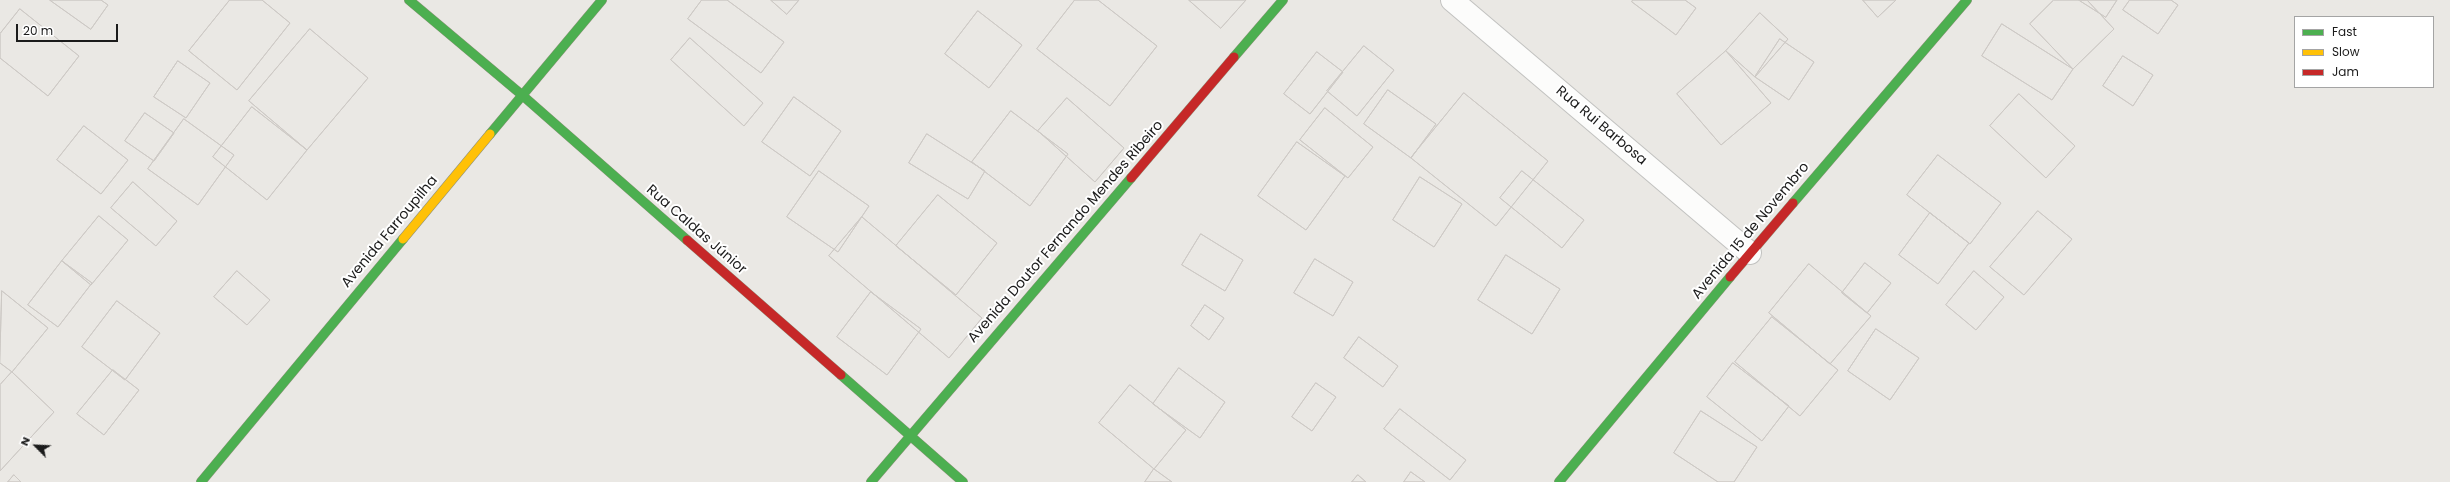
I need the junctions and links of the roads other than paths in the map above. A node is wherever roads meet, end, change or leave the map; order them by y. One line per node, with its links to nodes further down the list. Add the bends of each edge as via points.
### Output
1 (409, 0): 6 (street, Rua Caldas Júnior)
2 (602, 0): 6 (street, Avenida Farroupilha)
3 (1282, 0): 8 (street, Avenida Doutor Fernando Mendes Ribeiro)
4 (1452, 0): 7 (street, Rua Rui Barbosa)
5 (1967, 0): 7 (street, Avenida 15 de Novembro)
6 (522, 95): 8 (street, Rua Caldas Júnior); 9 (street, Avenida Farroupilha)
7 (1750, 252): 12 (street, Avenida 15 de Novembro)
8 (909, 437): 10 (street, Avenida Doutor Fernando Mendes Ribeiro); 11 (street, Rua Caldas Júnior)
9 (201, 482)
10 (871, 482)
11 (963, 482)
12 (1560, 482)

